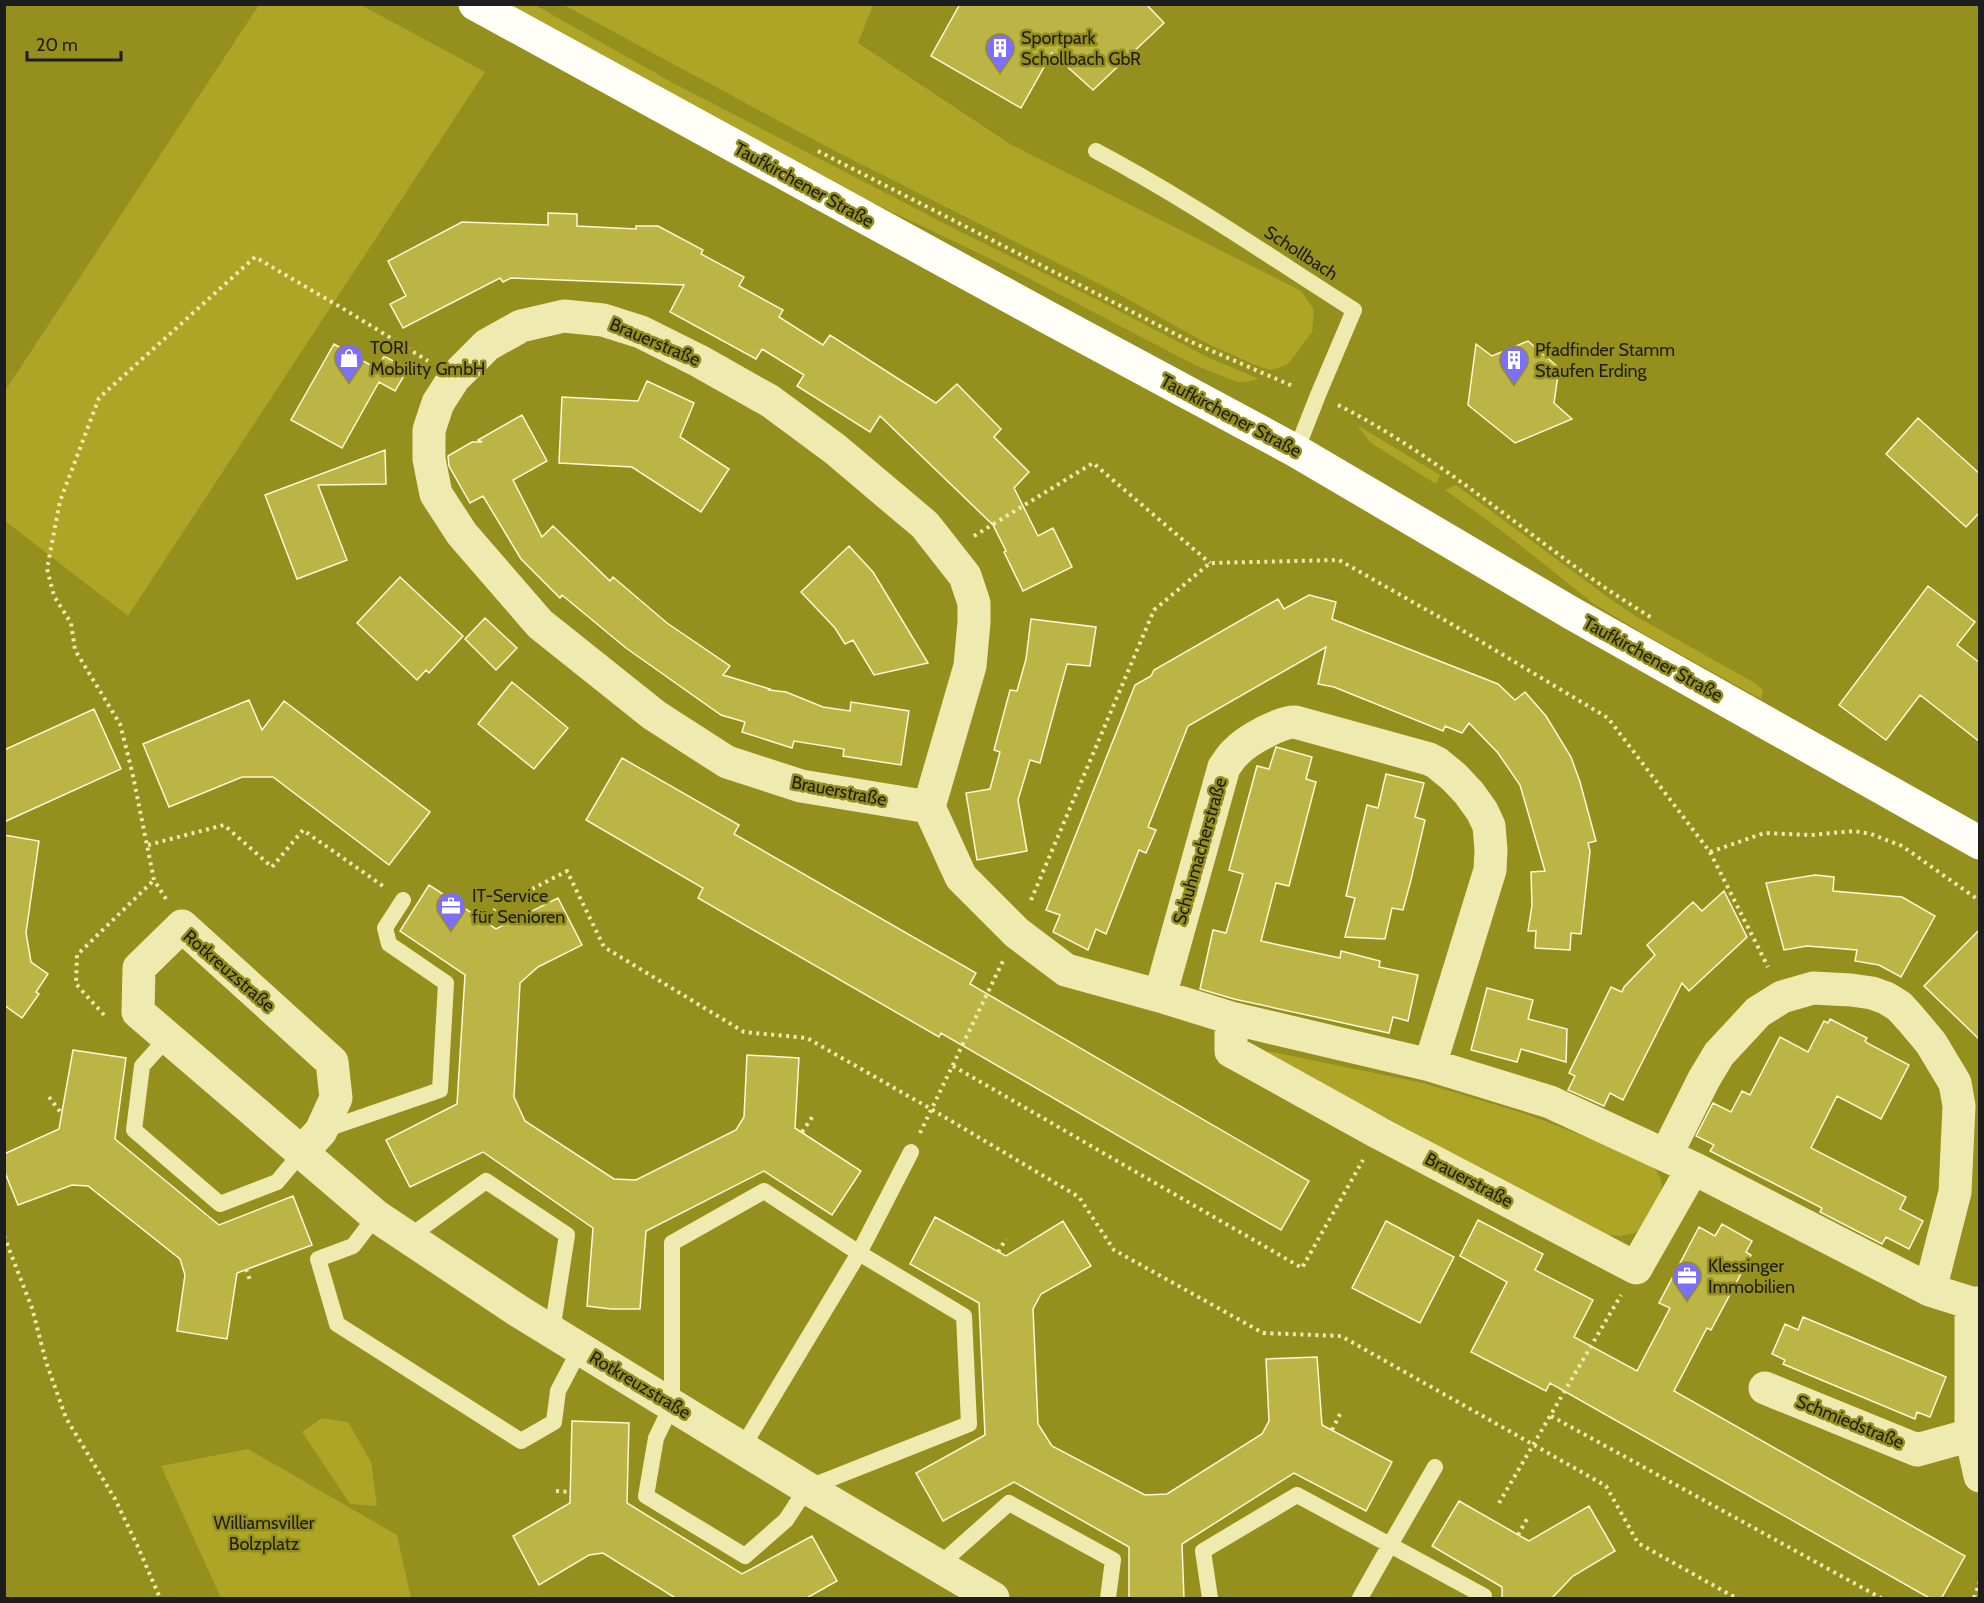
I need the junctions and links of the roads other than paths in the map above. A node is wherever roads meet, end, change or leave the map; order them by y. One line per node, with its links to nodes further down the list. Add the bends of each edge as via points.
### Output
1 (475, 4): 3 (main road, Taufkirchener Straße)
2 (1096, 151): 3 (lane, Schollbach, via 1354,310)
3 (1296, 451): 5 (main road, Taufkirchener Straße, via 1573,614)
4 (929, 807): 4 (street, Brauerstraße, via 970,666 974,603 965,576 925,525 835,449 770,401 641,332 603,320 564,316 521,326 487,345 454,378 438,403 429,430 429,459 436,494 462,534 540,624 654,715 727,762 801,786); 7 (street, via 961,877 1017,933 1066,970)
5 (1980, 843)
6 (403, 900): 11 (lane, via 385,928 389,944 446,983 440,1090)
7 (1160, 996): 8 (street); 10 (street, Schuhmacherstraße, via 1224,767 1236,751 1253,740 1283,723 1295,722 1429,759 1455,777 1490,826 1490,870)
8 (1231, 1018): 10 (street); 13 (street, Brauerstraße, via 1230,1051 1636,1268)
9 (168, 1037): 11 (street, Rotkreuzstraße); 11 (lane, via 142,1066 134,1130 220,1204 277,1182); 11 (street, Rotkreuzstraße, via 138,1012 139,968 182,926 332,1062 336,1098)
10 (1430, 1065): 13 (street, via 1550,1102)
11 (311, 1141): 14 (street, Rotkreuzstraße)
12 (911, 1152): 16 (lane)
13 (1679, 1162): 17 (street); 17 (street, via 1704,1079 1719,1054 1758,1012 1782,997 1813,988 1851,990 1886,998 1899,1006 1931,1043 1955,1083 1959,1106 1955,1192)
14 (376, 1216): 15 (street, Rotkreuzstraße); 20 (lane, via 353,1246 318,1259 337,1324 521,1441 554,1422 558,1391)
15 (409, 1237): 19 (street, Rotkreuzstraße); 19 (lane, via 486,1181 567,1235)
16 (860, 1253): 22 (lane, via 764,1191 672,1243); 24 (lane); 27 (lane, via 964,1316 969,1424)
17 (1930, 1290): 18 (street)
18 (1976, 1303): 23 (street)
19 (552, 1332): 20 (street, Rotkreuzstraße)
20 (580, 1349): 22 (street, Rotkreuzstraße)
21 (1765, 1388): 23 (street, Schmiedstraße, via 1917,1450)
22 (672, 1405): 24 (street, Rotkreuzstraße); 27 (lane, via 656,1438 646,1496 745,1556 786,1520)
23 (1971, 1435): 26 (street)
24 (742, 1448): 27 (street, Rotkreuzstraße)
25 (1435, 1467): 28 (lane)
26 (1980, 1476)
27 (807, 1488): 29 (street, Rotkreuzstraße)
28 (1390, 1545): 32 (lane, via 1297,1494 1203,1551); 33 (lane); 34 (lane)
29 (938, 1566): 30 (street, Rotkreuzstraße); 31 (lane, via 1009,1503 1113,1560)
30 (993, 1599)
31 (1108, 1599)
32 (1210, 1599)
33 (1360, 1599)
34 (1484, 1599)

